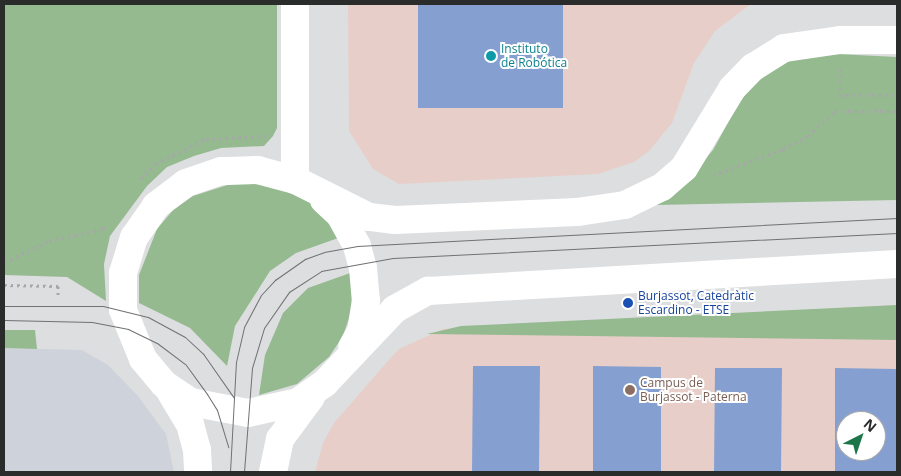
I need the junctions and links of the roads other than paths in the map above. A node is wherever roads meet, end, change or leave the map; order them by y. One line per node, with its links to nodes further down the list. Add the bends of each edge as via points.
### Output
1 (295, 4): 3 (street)
2 (897, 40): 3 (street, via 840,40 784,48 753,67 732,89 684,168 662,187 624,204 576,212 395,220 369,217)
3 (304, 186): 5 (street, via 340,216 357,246 364,268 366,300 360,331); 7 (street, via 258,170 221,171 186,183 156,206 134,237 123,273 123,310 142,359)
4 (897, 264): 5 (street, via 428,291 395,309)
5 (345, 360): 6 (street)
6 (325, 383): 7 (street, via 298,402 248,413 191,402); 9 (street, via 280,439)
7 (164, 384): 8 (street, via 190,424 197,450)
8 (198, 472)
9 (273, 472)

